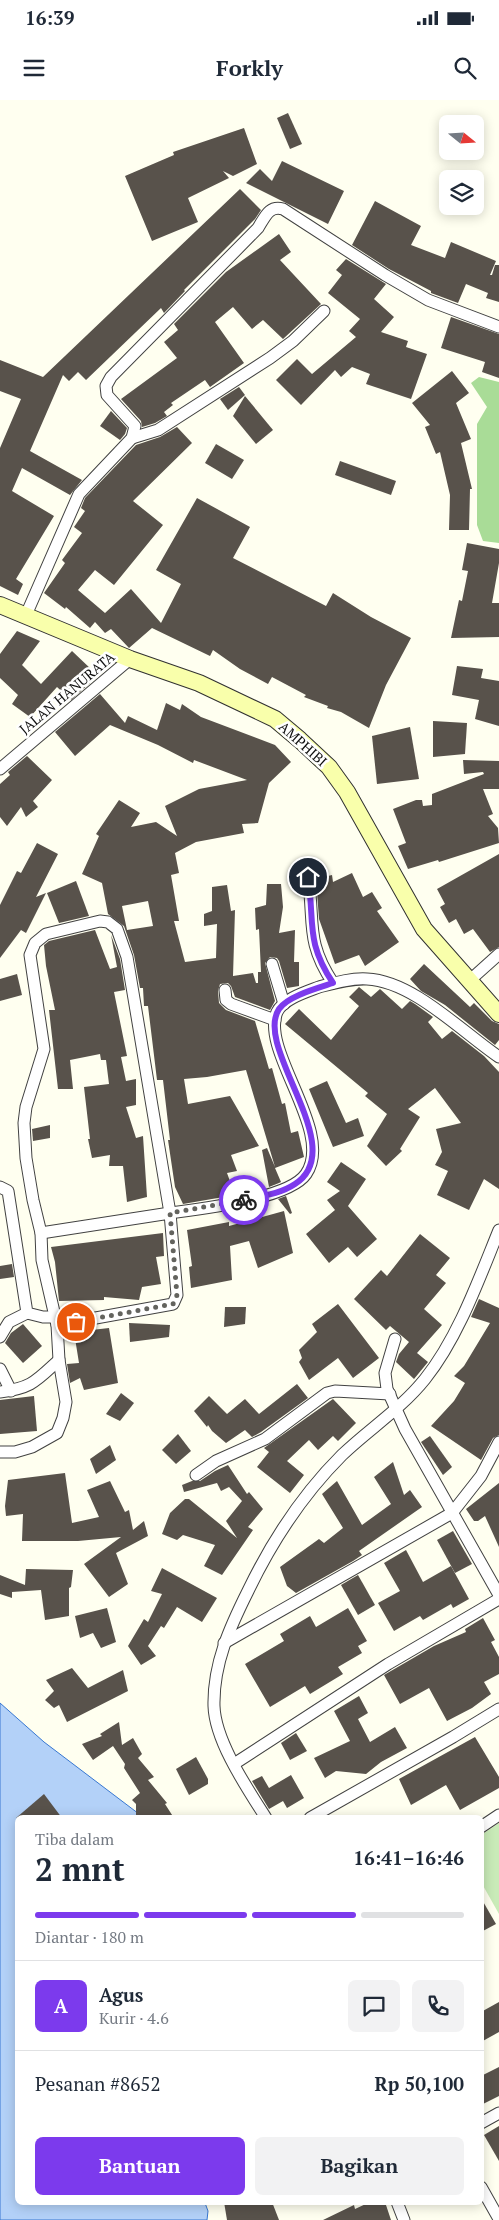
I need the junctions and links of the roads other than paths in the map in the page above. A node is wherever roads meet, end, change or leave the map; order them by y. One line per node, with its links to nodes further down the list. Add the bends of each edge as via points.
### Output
1 (324, 311): 3 (street, via 270,358 158,430)
2 (499, 327): 3 (street, via 428,300 277,207 111,377 106,386 107,395 135,426)
3 (132, 438): 5 (street, via 79,494)
4 (0, 605): 5 (main road, AMPHIBI)
5 (26, 616): 6 (main road, AMPHIBI)
6 (130, 659): 7 (street, JALAN HANURATA); 11 (main road, AMPHIBI, via 199,683 275,719 300,740 328,767 347,792 424,928)
7 (0, 769)
8 (308, 877): 12 (street, via 314,944)
9 (499, 954): 11 (street)
10 (272, 964): 14 (street)
11 (469, 981): 15 (main road, AMPHIBI)
12 (333, 983): 14 (street); 17 (street, via 367,979 405,990)
13 (224, 990): 16 (street, via 226,1000 231,1004)
14 (284, 1004): 16 (street)
15 (499, 1014)
16 (275, 1020): 19 (street, via 277,1044 310,1132 312,1160 306,1174 282,1191)
17 (499, 1057)
18 (0, 1187): 22 (street, via 8,1191)
19 (170, 1213): 21 (street); 21 (street, via 127,957 117,929 108,922 100,921 46,934 35,943 30,954 44,1049 26,1107 25,1140); 23 (street, via 177,1295 173,1304)
20 (499, 1230): 30 (street, via 443,1350 426,1378)
21 (41, 1233): 23 (street, via 42,1260)
22 (27, 1313): 23 (street); 24 (street, via 9,1322)
23 (56, 1321): 26 (street)
24 (0, 1337)
25 (395, 1339): 29 (street, via 385,1374)
26 (59, 1360): 28 (street, via 30,1385); 32 (street, via 66,1402 57,1433 32,1447)
27 (0, 1369): 28 (street)
28 (5, 1392)
29 (390, 1394): 30 (street); 33 (street, via 328,1393 265,1439 216,1461)
30 (397, 1409): 34 (street, via 404,1429); 37 (street, via 342,1455 285,1522 262,1559)
31 (499, 1442): 34 (street, via 481,1476)
32 (0, 1452)
33 (196, 1475)
34 (452, 1513): 35 (street); 37 (street)
35 (499, 1595)
36 (499, 1600): 39 (street, via 388,1664)
37 (224, 1643): 39 (street, via 214,1706 219,1730)
38 (499, 1709): 41 (street)
39 (234, 1764): 40 (street)
40 (264, 1815)
41 (315, 1815)
42 (499, 1815): 43 (street)
43 (484, 1825)
44 (499, 2113): 45 (street)
45 (484, 2121)
46 (484, 2192): 48 (street)
47 (398, 2205): 49 (street)
48 (499, 2219)
49 (404, 2220)

